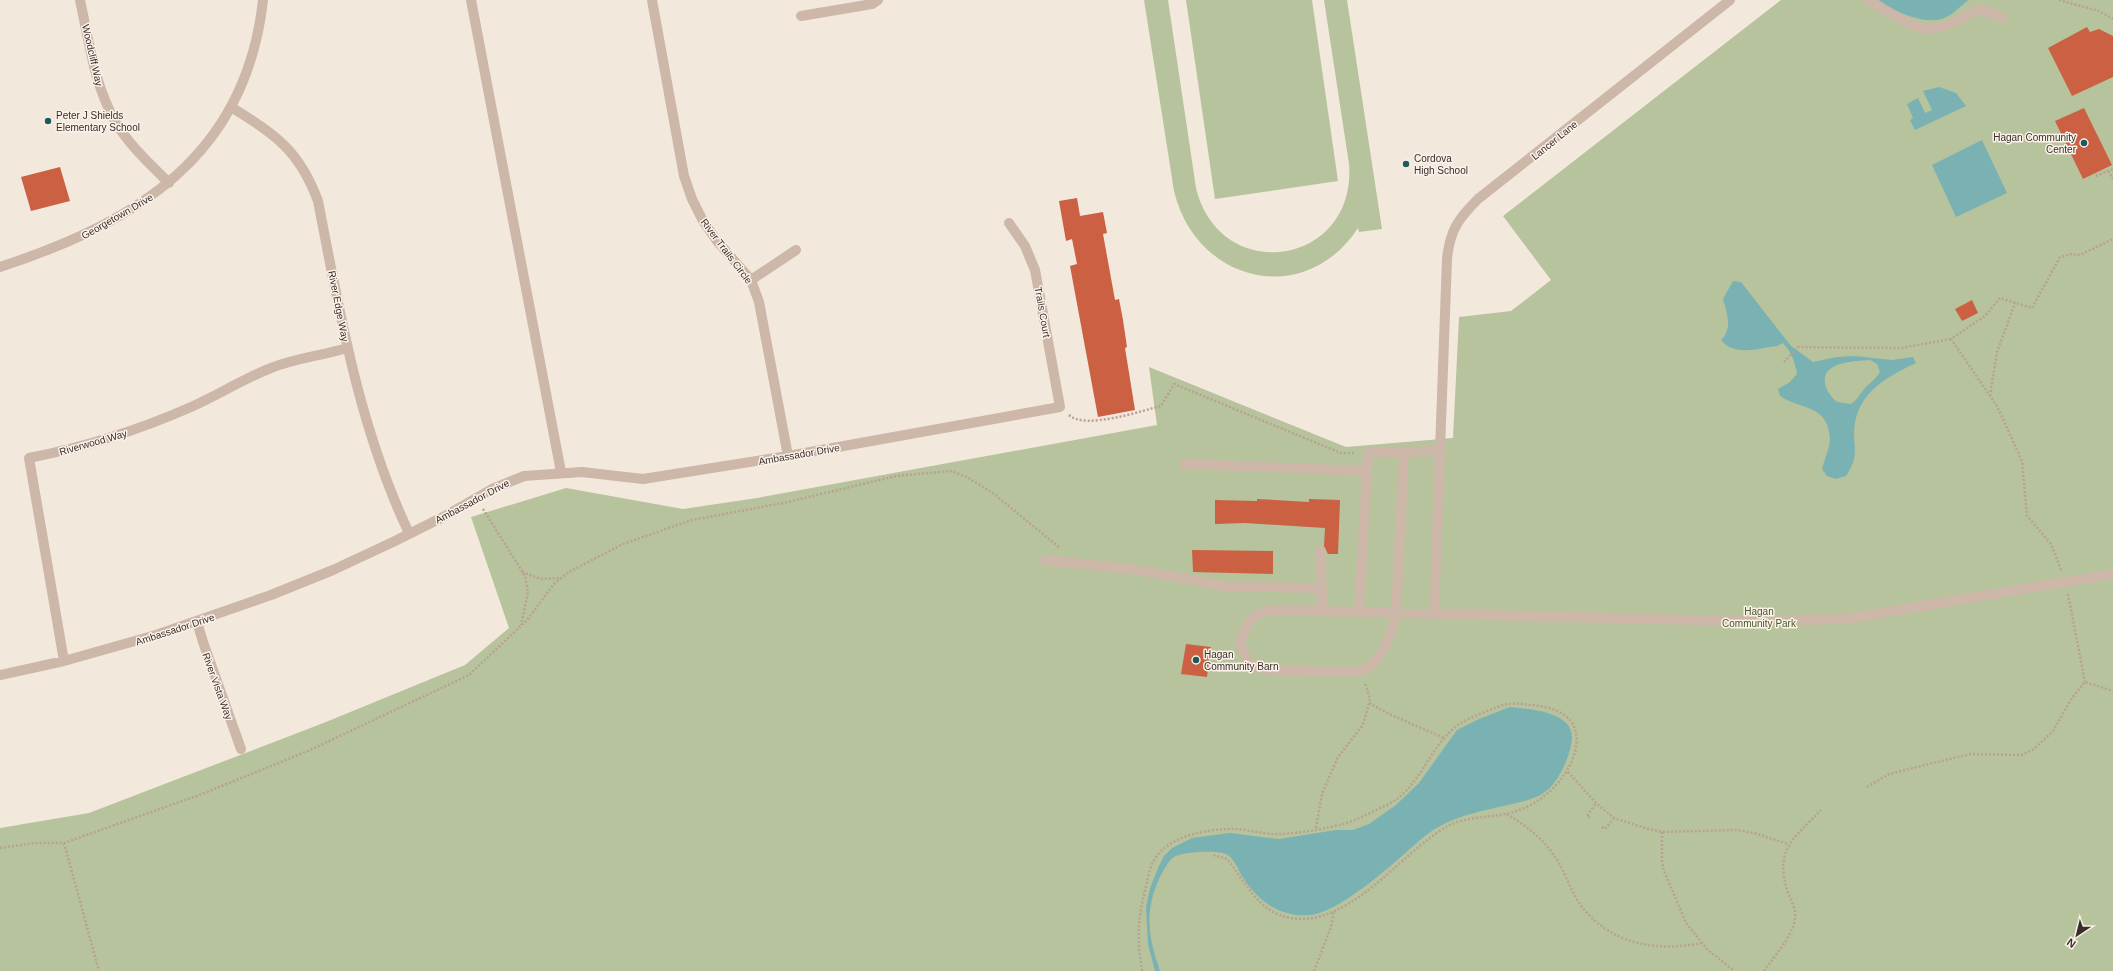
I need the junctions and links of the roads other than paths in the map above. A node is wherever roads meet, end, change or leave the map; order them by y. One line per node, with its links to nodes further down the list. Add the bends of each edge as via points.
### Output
1 (80, 0): 11 (street, Woodcliff Way, via 96,77 104,100 115,122 130,142)
2 (263, 0): 10 (street, Georgetown Drive, via 255,50 246,77)
3 (471, 0): 23 (street)
4 (652, 0): 15 (street, River Trails Circle, via 684,176 692,199 717,241)
5 (878, 0): 8 (street, via 872,4)
6 (1730, 0): 19 (street, Lancer Lane, via 1478,199 1456,224 1449,241)
7 (1869, 0): 9 (street, via 1904,22 1929,30 1954,23 1979,9)
8 (801, 16)
9 (2002, 18)
10 (231, 107): 11 (street, Georgetown Drive, via 200,153); 16 (street, River Edge Way, via 284,142 299,160 310,180 318,201)
11 (169, 184): 14 (street, Georgetown Drive, via 105,225 71,242)
12 (1009, 223): 17 (street, Trails Court, via 1026,246 1035,270)
13 (796, 250): 15 (street)
14 (0, 267)
15 (751, 280): 20 (street, River Trails Circle, via 759,302)
16 (347, 348): 24 (street, River Edge Way, via 367,426); 34 (street, Riverwood Way, via 305,356 271,368 192,406 121,434 29,458)
17 (1060, 407): 20 (street, Ambassador Drive)
18 (1404, 451): 19 (street); 22 (street, via 1368,453); 31 (street)
19 (1440, 451): 32 (street, Lancer Lane)
20 (788, 456): 23 (street, Ambassador Drive, via 643,479)
21 (1184, 464): 22 (street)
22 (1367, 471): 30 (street)
23 (561, 472): 24 (street, Ambassador Drive, via 524,476 508,481)
24 (409, 534): 33 (street, Ambassador Drive, via 333,570)
25 (1321, 551): 28 (street)
26 (1045, 560): 28 (street, via 1139,570 1223,586)
27 (2113, 574): 32 (street, via 1845,619 1744,621)
28 (1321, 588): 29 (street)
29 (1322, 610): 30 (street); 31 (street, via 1269,610 1257,615 1248,623 1240,642 1247,661 1269,670 1362,671 1378,658 1393,629)
30 (1359, 612): 31 (street)
31 (1396, 613): 32 (street)
32 (1434, 614)
33 (197, 622): 34 (street, Ambassador Drive); 36 (street, River Vista Way)
34 (64, 661): 35 (street, Ambassador Drive)
35 (0, 675)
36 (241, 749)

